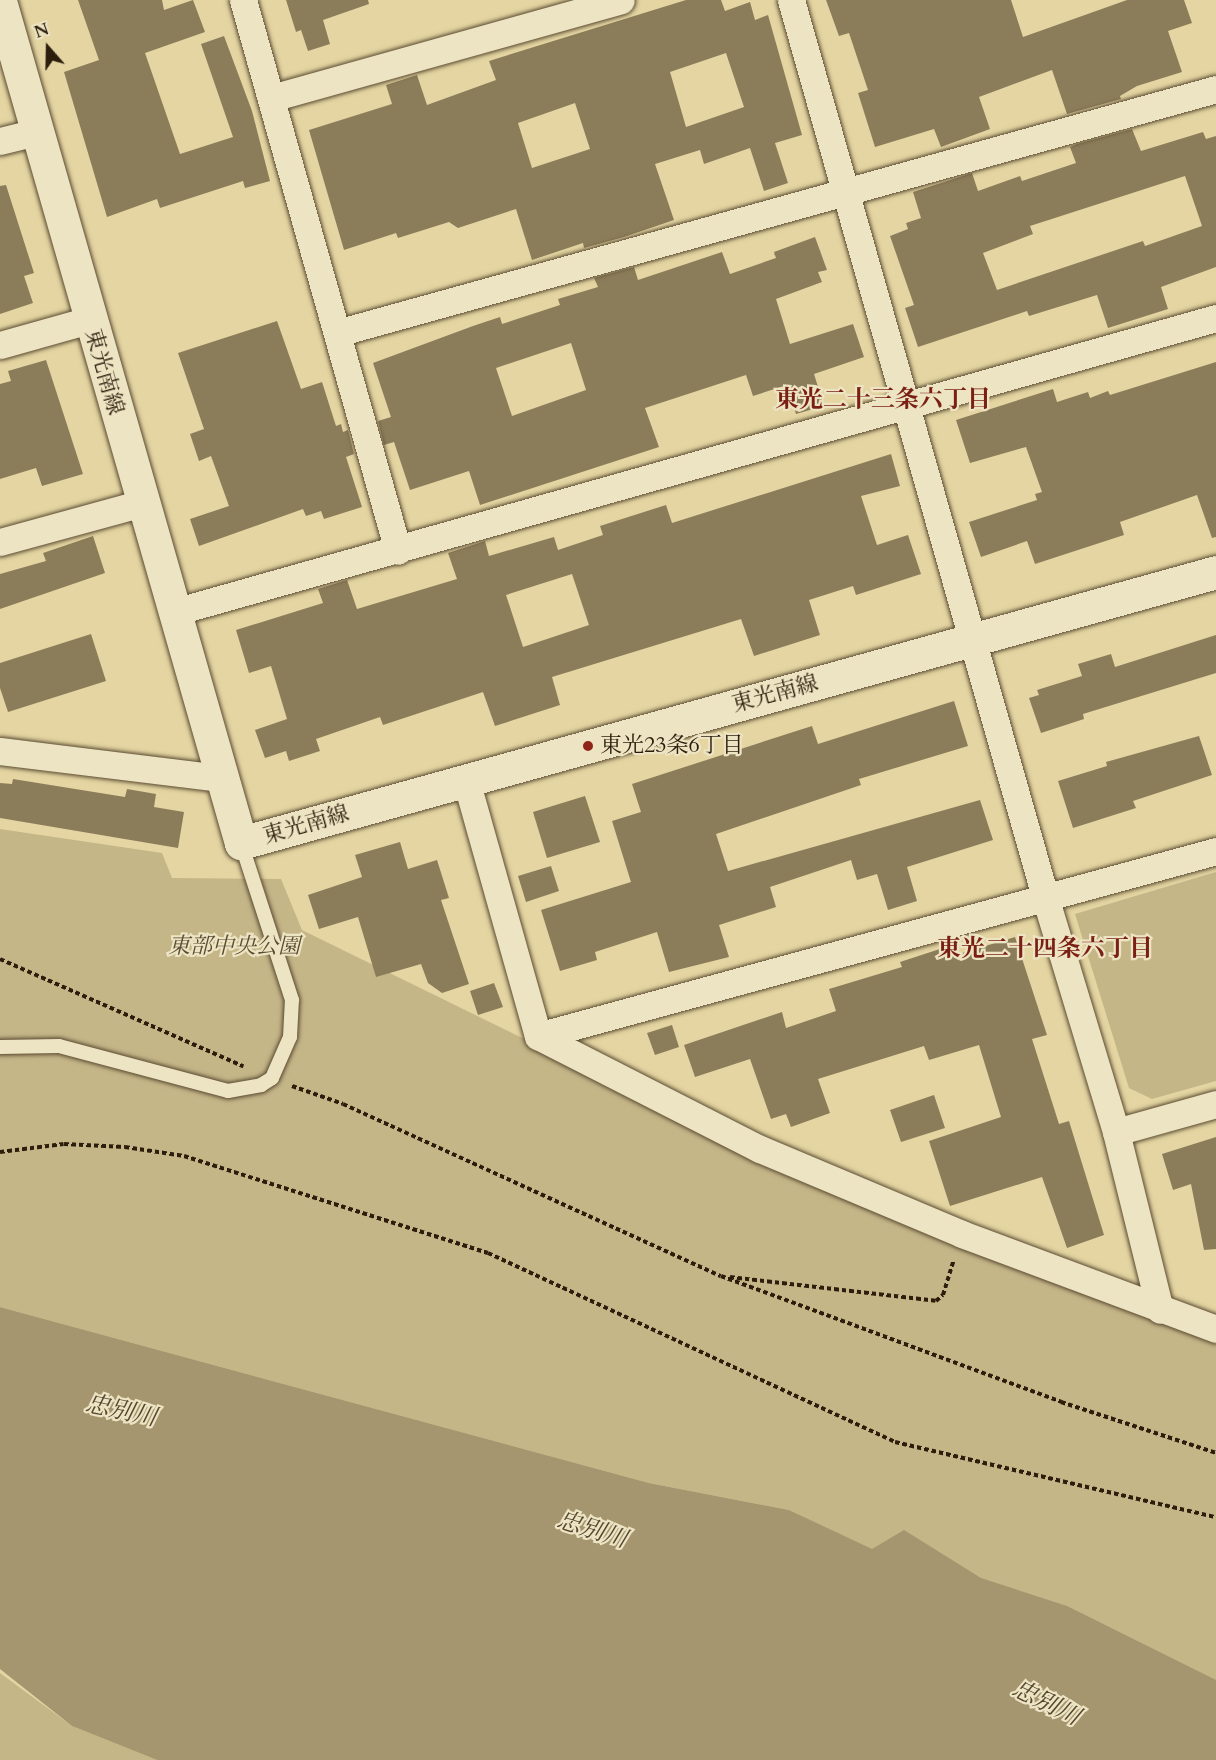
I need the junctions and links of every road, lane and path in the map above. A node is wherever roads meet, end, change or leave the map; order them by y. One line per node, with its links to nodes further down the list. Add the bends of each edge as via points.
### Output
1 (243, 0): 6 (street)
2 (621, 0): 6 (street)
3 (791, 0): 9 (street)
4 (0, 1): 7 (street, 東光南線)
5 (1216, 89): 9 (street)
6 (271, 98): 12 (street)
7 (37, 132): 8 (street); 11 (street, 東光南線)
8 (0, 141)
9 (845, 194): 12 (street); 14 (street)
10 (1216, 318): 14 (street)
11 (89, 320): 13 (street); 15 (street, 東光南線)
12 (337, 333): 17 (street)
13 (0, 345)
14 (908, 404): 17 (street); 20 (street)
15 (143, 503): 16 (street); 19 (street, 東光南線)
16 (0, 542)
17 (398, 551): 19 (street)
18 (1216, 572): 20 (street, 東光南線)
19 (174, 612): 22 (street, 東光南線)
20 (973, 640): 23 (street, 東光南線); 26 (street)
21 (0, 751): 22 (street)
22 (221, 778): 24 (street, 東光南線)
23 (466, 780): 24 (street, 東光南線); 28 (street)
24 (241, 843): 30 (lane, via 292,1000 290,1037)
25 (1216, 851): 26 (street)
26 (1046, 900): 28 (street); 32 (street)
27 (0, 958): 30 (path)
28 (538, 1036): 34 (street, via 760,1149)
29 (0, 1047): 30 (lane, via 59,1046 228,1091 261,1085)
30 (272, 1078): 35 (path, via 343,1104)
31 (1216, 1104): 32 (street)
32 (1116, 1132): 36 (street)
33 (0, 1152): 39 (path, via 64,1144 125,1147 184,1156 488,1253 895,1442)
34 (962, 1234): 35 (path, via 943,1295 936,1301); 36 (street)
35 (722, 1276): 38 (path, via 1061,1402)
36 (1160, 1310): 37 (street)
37 (1216, 1329)
38 (1216, 1453)
39 (1216, 1517)

